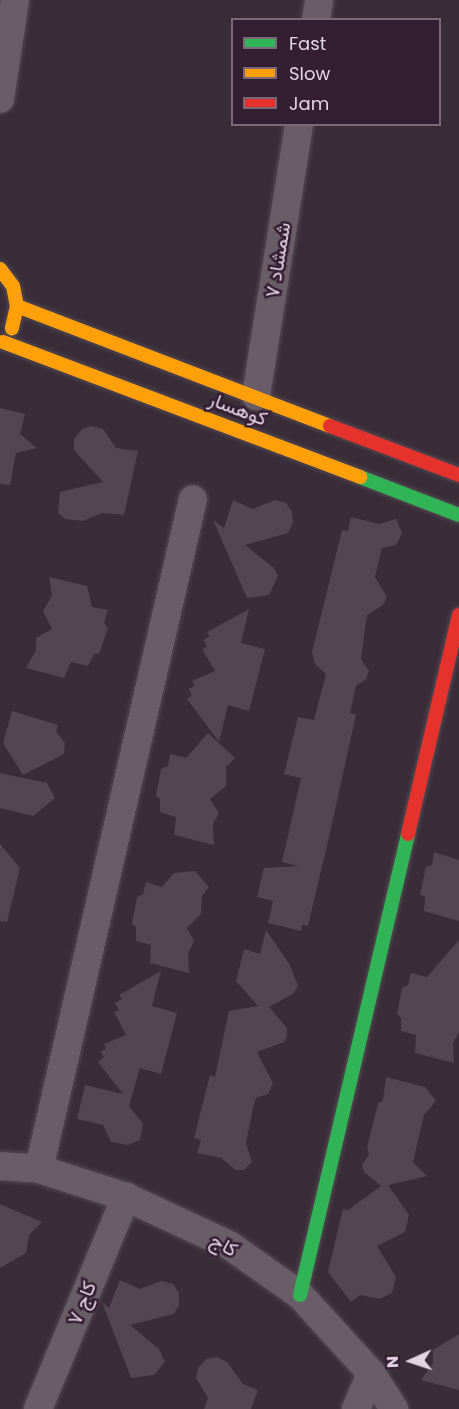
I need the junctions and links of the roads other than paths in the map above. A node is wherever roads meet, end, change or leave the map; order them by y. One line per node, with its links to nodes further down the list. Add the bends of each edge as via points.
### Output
1 (15, 0): 4 (street)
2 (319, 0): 3 (street)
3 (316, 18)
4 (0, 99)
5 (299, 126): 9 (street, شمشاد ۷)
6 (0, 269): 7 (street, via 13,286)
7 (17, 306): 8 (street, via 13,325); 9 (street, کوهسار)
8 (1, 343): 12 (street, کوهسار)
9 (256, 396): 10 (street, کوهسار)
10 (459, 475)
11 (193, 499): 15 (street)
12 (459, 515)
13 (459, 615): 17 (street)
14 (0, 1166): 15 (street, کاج)
15 (39, 1169): 16 (street, کاج)
16 (126, 1197): 17 (street, کاج, via 229,1245); 19 (street, کاج ۷)
17 (300, 1295): 18 (street, کاج)
18 (371, 1373): 20 (street); 21 (street, کاج)
19 (38, 1409)
20 (356, 1409)
21 (394, 1409)

